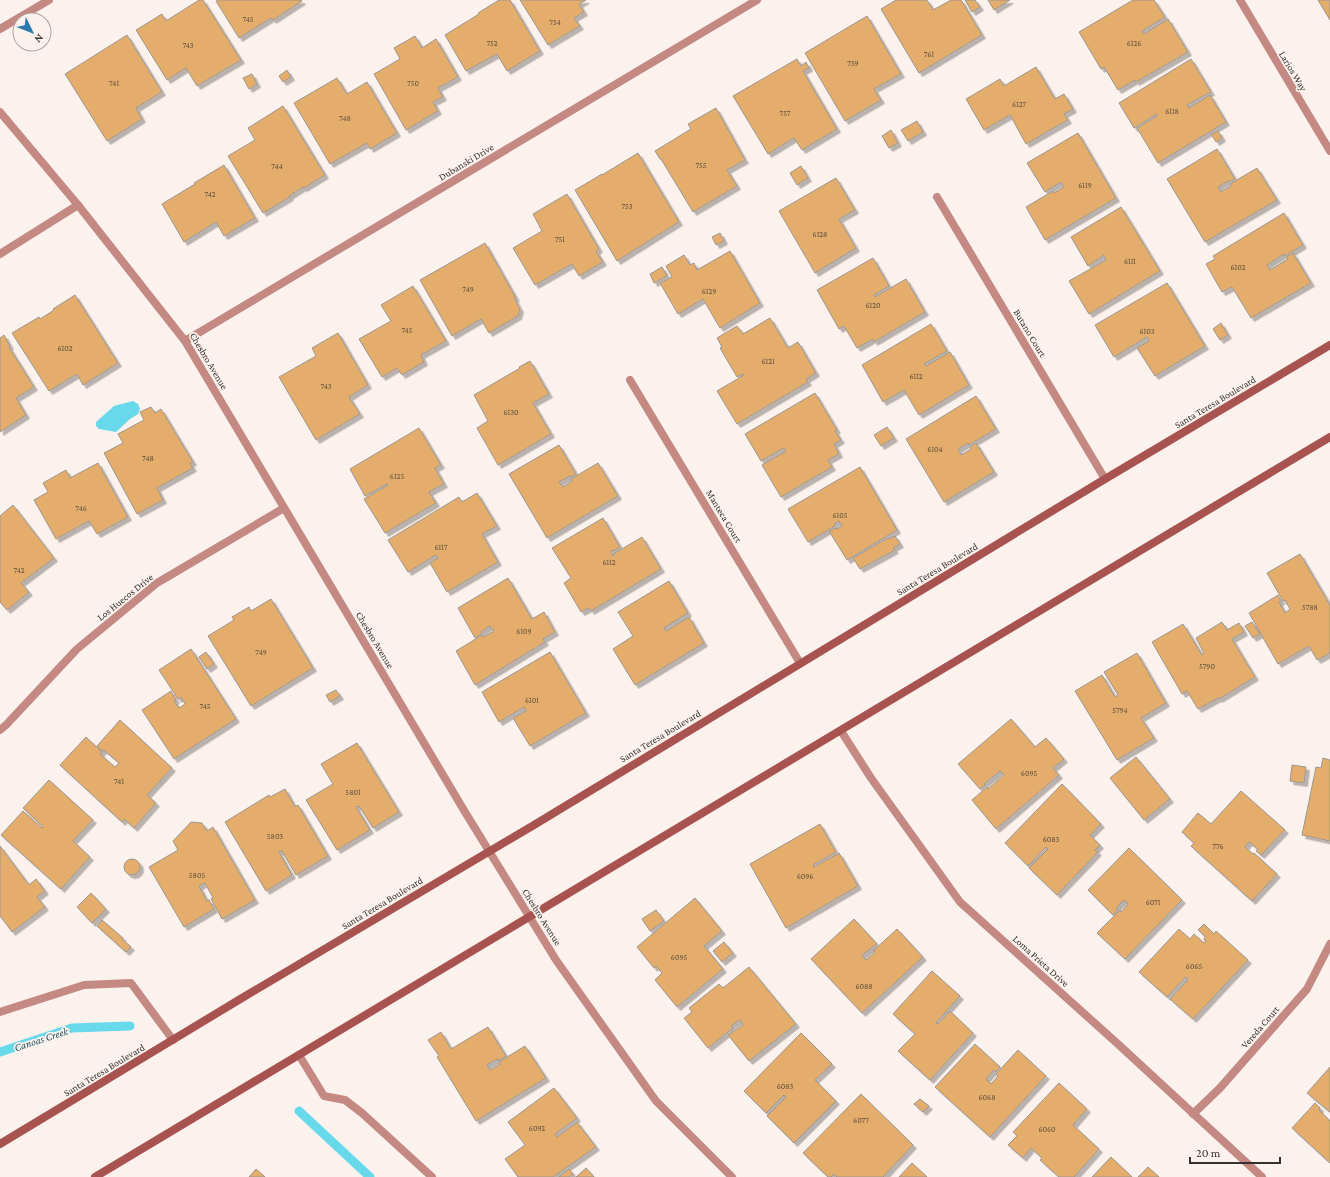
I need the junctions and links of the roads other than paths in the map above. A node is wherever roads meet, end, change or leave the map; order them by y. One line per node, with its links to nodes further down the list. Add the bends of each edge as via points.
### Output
1 (48, 0): 4 (street)
2 (756, 0): 10 (street, Dubanski Drive)
3 (1240, 0): 6 (street, Larios Way)
4 (0, 29)
5 (0, 112): 8 (street, Chesbro Avenue)
6 (1330, 151)
7 (937, 197): 14 (street, Butano Court)
8 (78, 205): 9 (street); 10 (street, Chesbro Avenue)
9 (0, 254)
10 (185, 341): 15 (street, Chesbro Avenue)
11 (1330, 345): 14 (main road, Santa Teresa Boulevard)
12 (630, 380): 16 (street, Manteca Court)
13 (1330, 437): 18 (main road)
14 (1105, 479): 16 (main road, Santa Teresa Boulevard)
15 (284, 508): 17 (street, Los Huecos Drive, via 157,583 77,649); 19 (street, Chesbro Avenue)
16 (800, 663): 19 (main road, Santa Teresa Boulevard)
17 (0, 730)
18 (841, 731): 20 (main road); 25 (street, Loma Prieta Drive, via 871,778 960,902)
19 (489, 851): 20 (street, Chesbro Avenue); 23 (main road, Santa Teresa Boulevard)
20 (530, 917): 24 (main road); 29 (street, Chesbro Avenue, via 556,960 656,1101)
21 (1330, 944): 25 (street, Vereda Court, via 1307,989 1220,1088)
22 (0, 1012): 23 (street, via 84,985 131,983)
23 (173, 1040): 26 (main road, Santa Teresa Boulevard)
24 (299, 1055): 27 (main road); 28 (street, via 324,1096 345,1100)
25 (1193, 1114): 30 (street, Loma Prieta Drive)
26 (0, 1144)
27 (95, 1177)
28 (432, 1177)
29 (732, 1177)
30 (1262, 1177)

